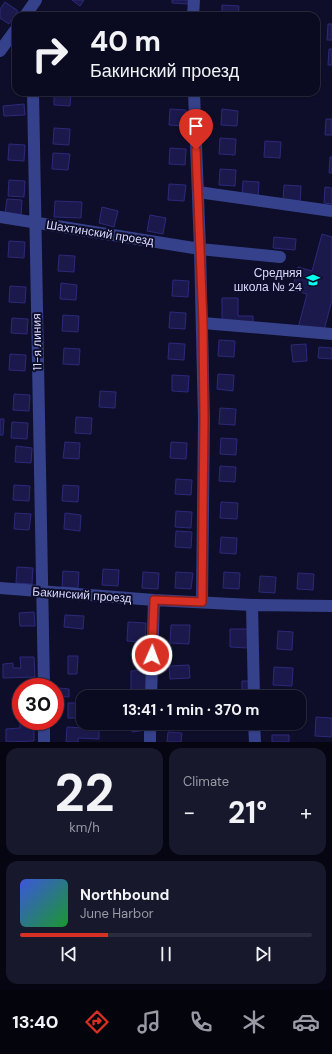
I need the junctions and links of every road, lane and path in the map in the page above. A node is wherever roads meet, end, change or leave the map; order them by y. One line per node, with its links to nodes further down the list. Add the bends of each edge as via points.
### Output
1 (36, 0): 3 (street)
2 (194, 0): 4 (street)
3 (28, 12)
4 (194, 12)
5 (12, 34): 6 (street)
6 (0, 51)
7 (34, 96): 12 (street, 11-я линия)
8 (194, 96): 9 (street)
9 (198, 192): 10 (street); 13 (street)
10 (332, 211)
11 (0, 217): 12 (street, Шахтинский проезд)
12 (35, 223): 13 (street, Шахтинский проезд); 18 (street, 11-я линия)
13 (200, 249): 14 (street, Шахтинский проезд); 15 (street)
14 (280, 256)
15 (203, 323): 16 (street); 20 (street)
16 (332, 334)
17 (0, 588): 18 (street, Бакинский проезд)
18 (43, 592): 19 (street, Бакинский проезд); 23 (street, 11-я линия)
19 (154, 600): 20 (street, Бакинский проезд); 24 (street)
20 (202, 602): 21 (street, Бакинский проезд)
21 (252, 605): 22 (street, Бакинский проезд); 25 (street)
22 (332, 606)
23 (44, 678)
24 (151, 690)
25 (254, 690)
26 (44, 730): 29 (street)
27 (150, 730): 30 (street)
28 (254, 730): 31 (street)
29 (44, 742)
30 (150, 742)
31 (255, 742)

